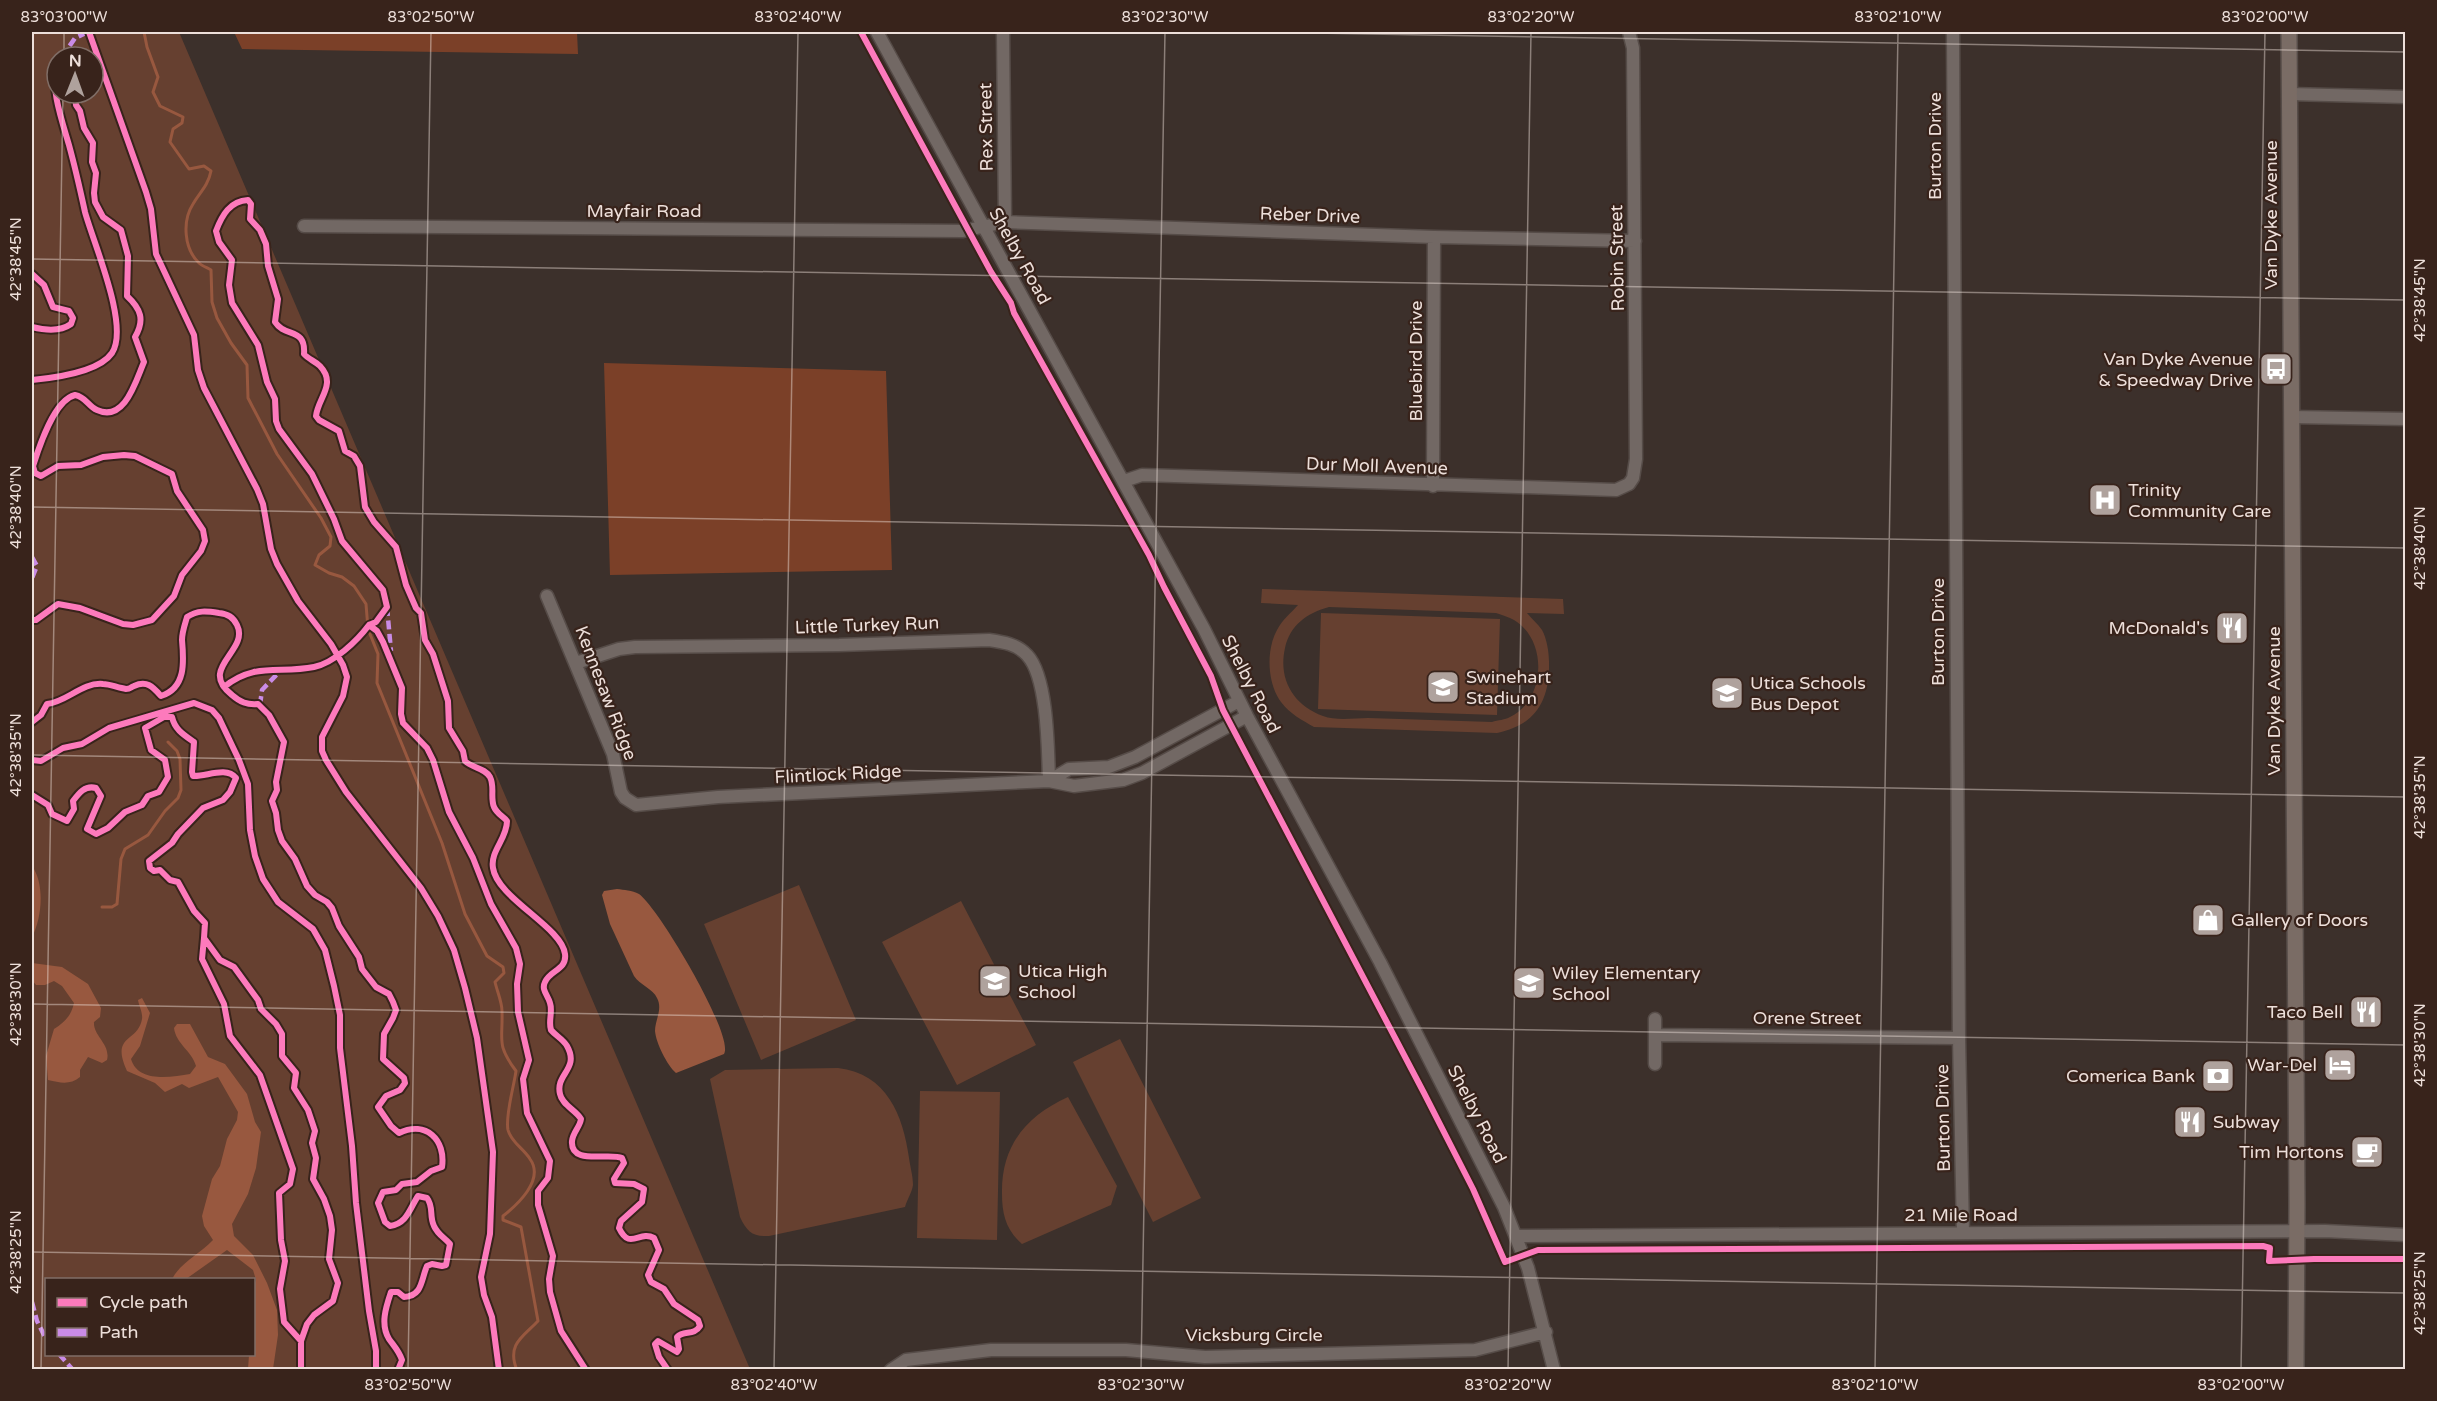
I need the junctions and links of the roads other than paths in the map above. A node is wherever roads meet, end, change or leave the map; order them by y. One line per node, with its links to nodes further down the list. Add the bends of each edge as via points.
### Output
1 (877, 32): 10 (street, Shelby Road)
2 (1003, 32): 8 (street, Rex Street)
3 (1629, 32): 12 (street, Robin Street, via 1633,48)
4 (1953, 32): 28 (street, Burton Drive)
5 (2289, 32): 6 (main road, Van Dyke Avenue)
6 (2290, 94): 7 (street); 13 (main road, Van Dyke Avenue)
7 (2406, 97)
8 (1005, 222): 10 (street, Reber Drive); 11 (street, Reber Drive)
9 (304, 226): 10 (street, Mayfair Road, via 963,231)
10 (983, 227): 15 (street, Shelby Road)
11 (1434, 237): 12 (street, Reber Drive); 17 (street, Bluebird Drive)
12 (1635, 241): 16 (street, Robin Street, via 1636,459)
13 (2292, 417): 14 (street); 30 (main road, Van Dyke Avenue)
14 (2406, 419)
15 (1124, 481): 17 (street, Dur Moll Avenue, via 1142,475); 20 (street, Shelby Road)
16 (1629, 484): 17 (street, Dur Moll Avenue, via 1616,490)
17 (1433, 486)
18 (547, 596): 19 (street, Kennesaw Ridge)
19 (576, 663): 24 (street, Little Turkey Run, via 635,647 990,640 1007,643 1028,656 1037,673 1047,728); 25 (street, Kennesaw Ridge, via 613,754 621,792)
20 (1239, 701): 21 (street, Shelby Road); 22 (street, Flintlock Ridge)
21 (1246, 716): 23 (street, Flintlock Ridge); 33 (street, Shelby Road, via 1380,962)
22 (1142, 753): 23 (street); 24 (street, Flintlock Ridge, via 1109,767 1069,769)
23 (1149, 769): 24 (street, Flintlock Ridge, via 1112,783 1074,786)
24 (1049, 781): 25 (street, Flintlock Ridge, via 718,797 646,805)
25 (630, 802)
26 (1655, 1019): 27 (street)
27 (1655, 1035): 28 (street, Orene Street); 29 (street)
28 (1959, 1038): 31 (street, Burton Drive)
29 (1655, 1064)
30 (2297, 1231): 31 (street, 21 Mile Road); 32 (street, 21 Mile Road); 38 (main road, Van Dyke Avenue)
31 (1963, 1233): 33 (street, 21 Mile Road)
32 (2406, 1235)
33 (1517, 1236): 34 (street, Shelby Road)
34 (1546, 1332): 35 (street, Vicksburg Circle, via 1475,1350); 37 (street, Shelby Road)
35 (1206, 1363): 36 (street, Vicksburg Circle, via 1126,1350 991,1350 906,1360)
36 (891, 1369)
37 (1554, 1370)
38 (2295, 1370)

